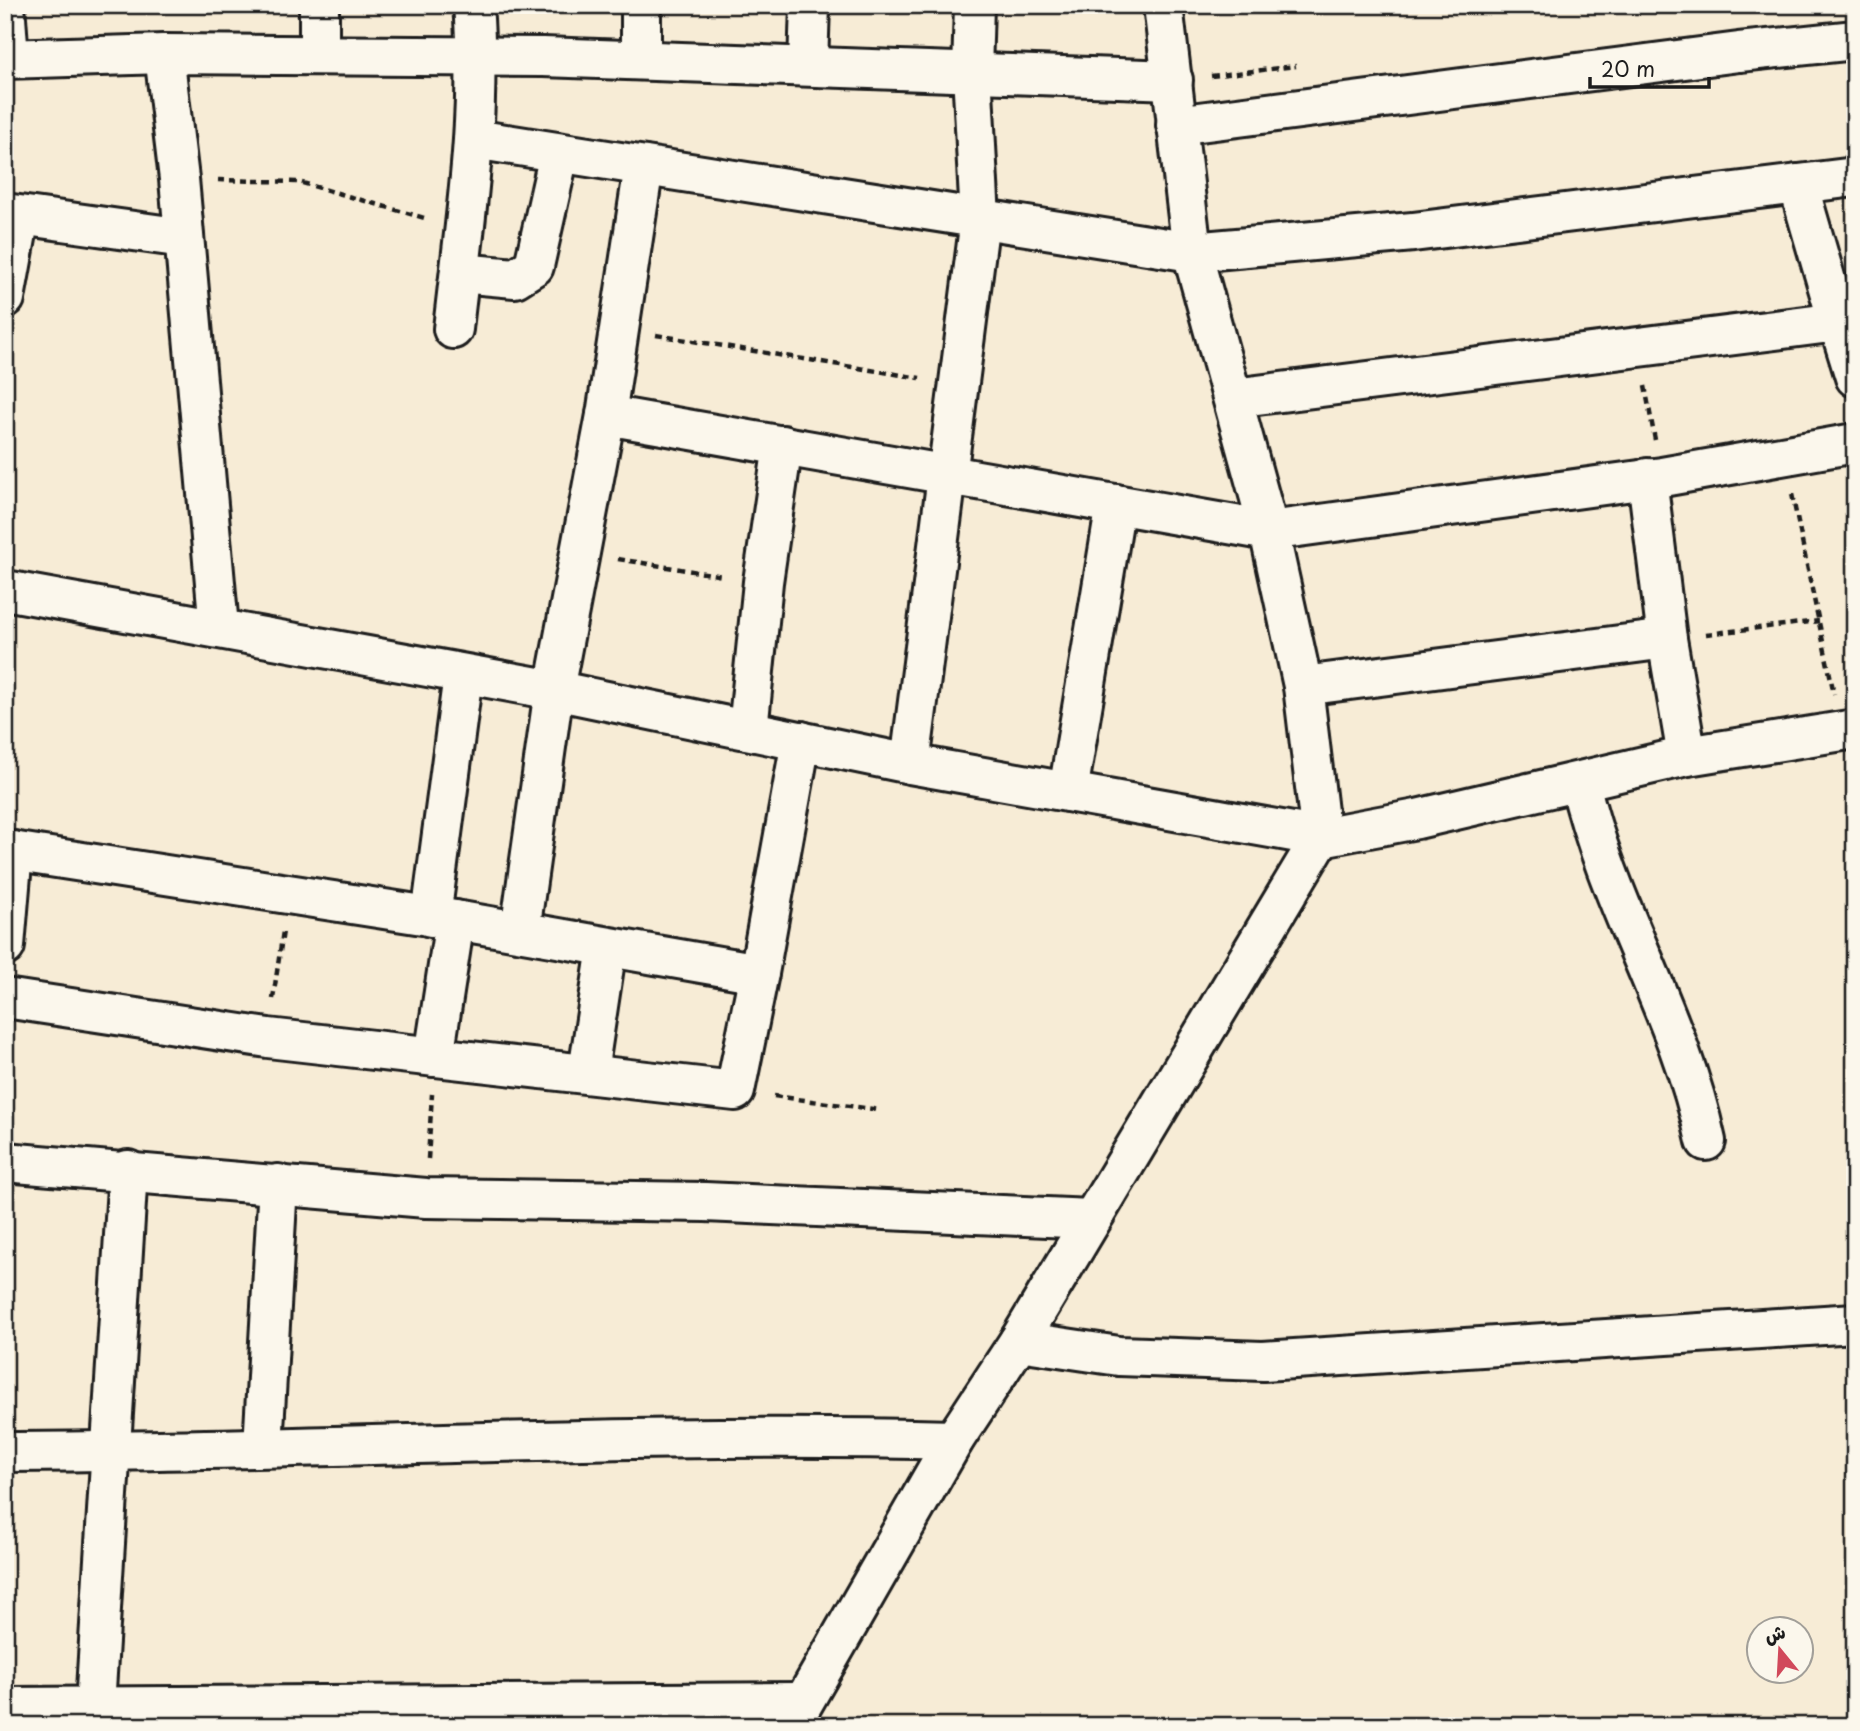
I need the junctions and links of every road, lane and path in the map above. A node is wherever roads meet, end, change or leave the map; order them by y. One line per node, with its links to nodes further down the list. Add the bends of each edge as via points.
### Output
1 (5, 5): 11 (street)
2 (319, 5): 10 (street)
3 (473, 5): 12 (street)
4 (641, 5): 13 (street)
5 (810, 5): 14 (street)
6 (974, 5): 16 (street)
7 (1163, 5): 17 (street)
8 (1855, 40): 18 (street)
9 (164, 54): 10 (street); 11 (street); 23 (street)
10 (319, 54): 12 (street)
11 (7, 58)
12 (477, 58): 13 (street); 19 (street)
13 (641, 59): 14 (street)
14 (808, 65): 16 (street)
15 (1309, 65): 17 (path)
16 (972, 72): 17 (street); 26 (street)
17 (1173, 80): 18 (street)
18 (1176, 125): 29 (street)
19 (474, 139): 20 (street); 27 (street)
20 (559, 154): 21 (street); 30 (street, via 530,272 515,278)
21 (644, 166): 26 (street); 34 (street)
22 (1855, 177): 24 (street)
23 (179, 179): 27 (path, via 299,182); 28 (street)
24 (1798, 184): 29 (street, via 1413,232); 32 (street)
25 (13, 214): 28 (street); 31 (street)
26 (981, 219): 29 (street); 37 (street)
27 (466, 230): 30 (street)
28 (184, 238): 51 (street)
29 (1192, 252): 38 (street)
30 (460, 273): 33 (street)
31 (5, 298)
32 (1838, 322): 35 (street); 36 (street)
33 (453, 328)
34 (621, 329): 37 (path); 39 (street)
35 (1638, 348): 38 (street); 44 (path)
36 (1855, 377)
37 (961, 384): 43 (street)
38 (1233, 398): 46 (street)
39 (606, 415): 41 (street); 47 (street)
40 (1855, 443): 42 (street)
41 (783, 445): 43 (street); 48 (street)
42 (1783, 455): 44 (street); 50 (path)
43 (947, 472): 45 (street); 60 (street)
44 (1655, 477): 46 (street); 52 (street)
45 (1116, 504): 46 (street); 62 (street)
46 (1269, 531): 54 (street)
47 (579, 552): 48 (path); 55 (street)
48 (763, 582): 56 (street)
49 (5, 590): 51 (street)
50 (1819, 621): 52 (path); 57 (path)
51 (219, 628): 53 (street)
52 (1667, 639): 54 (street); 59 (street)
53 (463, 675): 55 (street); 66 (street)
54 (1303, 686): 63 (street)
55 (554, 690): 56 (street); 67 (street)
56 (748, 730): 58 (street)
57 (1848, 730): 59 (street)
58 (801, 741): 60 (street); 70 (street)
59 (1686, 756): 61 (street)
60 (910, 764): 62 (street)
61 (1580, 783): 63 (street); 77 (street, via 1592,835 1657,989 1697,1100)
62 (1068, 792): 63 (street)
63 (1321, 836): 82 (street)
64 (9, 850): 65 (street); 68 (street)
65 (288, 895): 66 (street); 72 (path)
66 (443, 919): 67 (street); 73 (street)
67 (520, 931): 69 (street)
68 (5, 946)
69 (607, 947): 70 (street); 74 (street)
70 (759, 973): 75 (street)
71 (5, 998): 72 (street)
72 (268, 1038): 73 (street)
73 (434, 1057): 74 (street); 81 (path)
74 (588, 1072): 75 (street)
75 (735, 1091): 76 (path)
76 (880, 1110)
77 (1706, 1141)
78 (5, 1162): 79 (street)
79 (128, 1170): 80 (street); 88 (street)
80 (278, 1184): 81 (street); 86 (street)
81 (426, 1198): 82 (street, via 705,1202)
82 (1091, 1219): 84 (street)
83 (1855, 1323): 84 (street, via 1263,1361 1119,1356)
84 (1019, 1342): 85 (street)
85 (954, 1440): 86 (street, via 627,1438); 91 (street)
86 (263, 1447): 88 (street)
87 (5, 1452): 88 (street)
88 (109, 1452): 89 (street)
89 (95, 1706): 90 (street); 91 (street)
90 (5, 1707)
91 (796, 1714)

